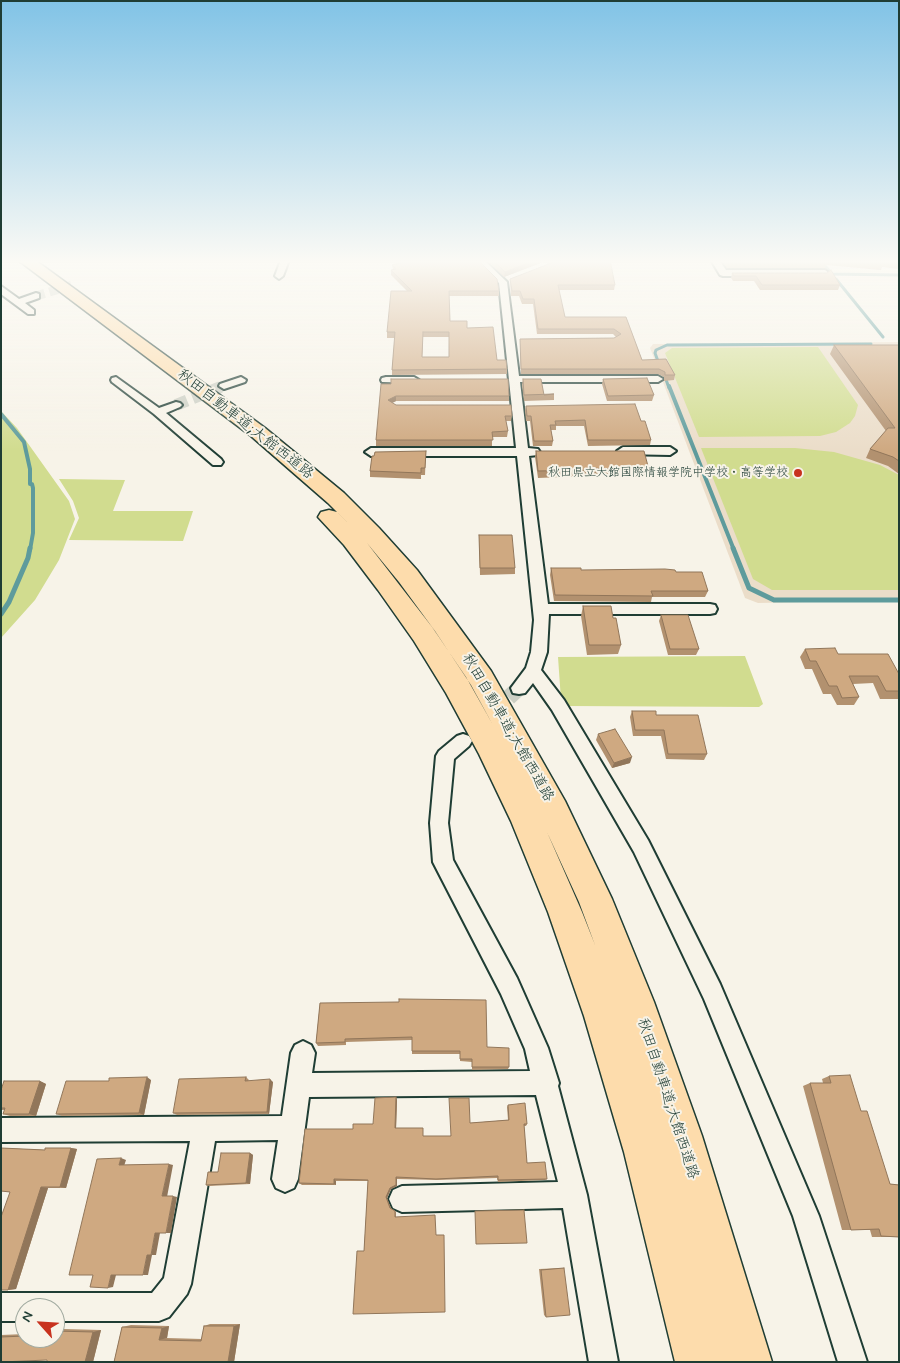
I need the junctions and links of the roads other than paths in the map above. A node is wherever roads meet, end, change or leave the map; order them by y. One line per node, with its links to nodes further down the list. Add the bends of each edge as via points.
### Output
1 (91, 324): 35 (highway, 秋田自動車道;大館西道路, via 200,406 315,503 352,540 387,584 456,685 526,819 603,1016 645,1152)
2 (111, 324): 36 (highway, 秋田自動車道;大館西道路, via 258,432 336,498 408,576 481,678 516,737 595,899 681,1136)
3 (513, 324): 9 (street, via 515,339)
4 (658, 379): 9 (street)
5 (116, 380): 12 (street)
6 (241, 380): 10 (street)
7 (386, 380): 8 (street)
8 (426, 380)
9 (510, 380): 16 (street, via 518,406)
10 (224, 386)
11 (176, 405): 12 (street)
12 (158, 412): 18 (street)
13 (670, 450): 14 (street)
14 (611, 451)
15 (371, 452): 16 (street)
16 (523, 452): 17 (street); 19 (street)
17 (542, 452)
18 (217, 462)
19 (541, 609): 20 (street); 21 (street, via 539,652)
20 (710, 609)
21 (533, 670): 22 (street); 37 (street, via 558,705 641,846 712,992 806,1216)
22 (519, 688)
23 (463, 741): 25 (street, via 446,756 439,823 443,862 509,986 536,1048)
24 (303, 1053): 26 (street)
25 (546, 1083): 26 (street); 31 (street)
26 (298, 1085): 28 (street)
27 (205, 1128): 28 (street); 29 (street); 33 (street, via 177,1284 159,1307)
28 (292, 1128): 30 (street)
29 (1, 1130)
30 (285, 1179)
31 (574, 1195): 32 (street); 34 (street)
32 (402, 1199)
33 (1, 1306)
34 (604, 1362)
35 (700, 1362)
36 (748, 1362)
37 (853, 1362)

